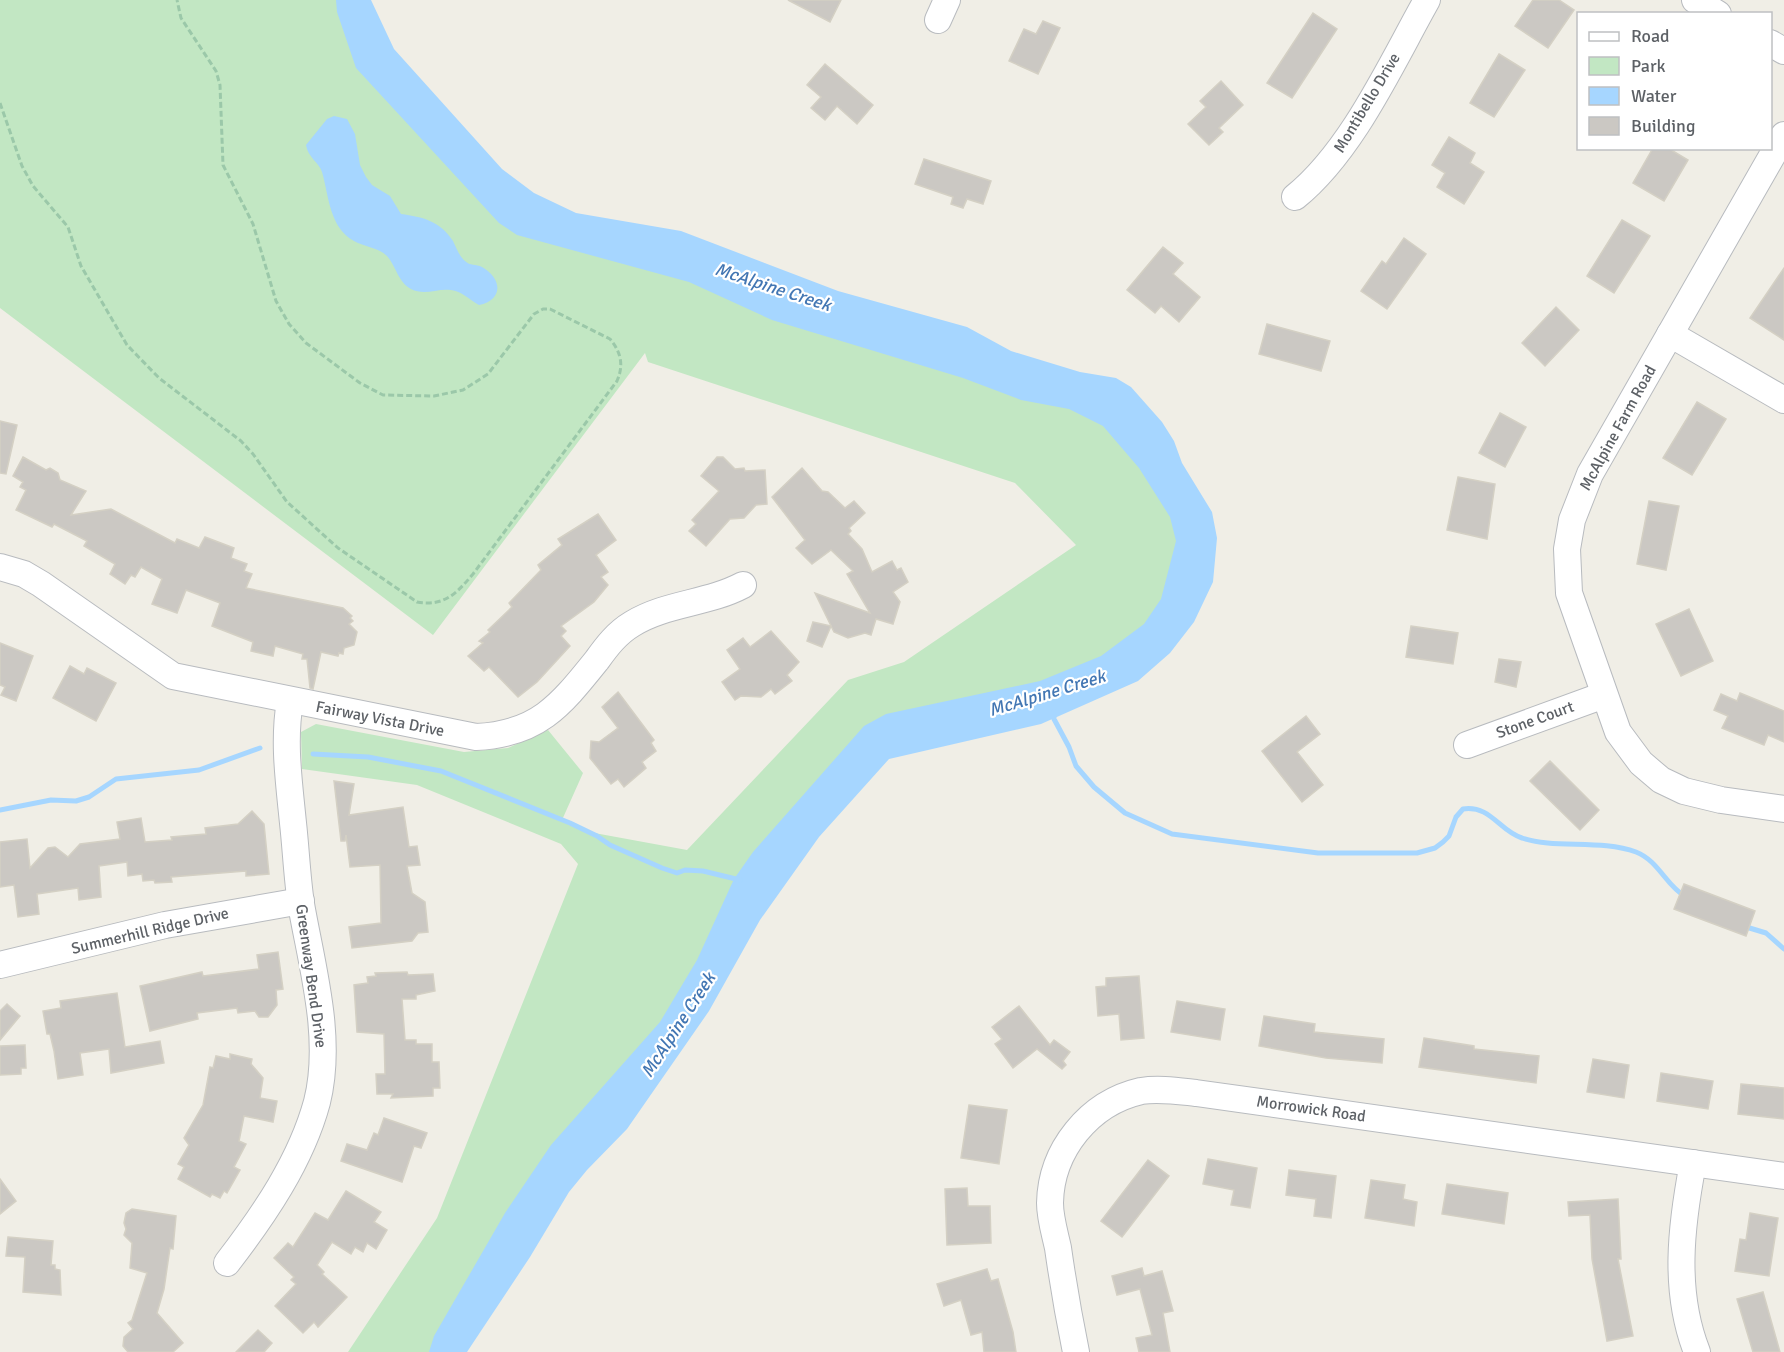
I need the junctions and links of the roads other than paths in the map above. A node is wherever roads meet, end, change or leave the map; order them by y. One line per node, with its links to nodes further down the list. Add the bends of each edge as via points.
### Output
1 (1427, 0): 5 (street, Montibello Drive, via 1339,152)
2 (1695, 0): 3 (street)
3 (1715, 12)
4 (1784, 135): 6 (street, McAlpine Farm Road)
5 (1296, 197)
6 (1670, 334): 7 (street); 10 (street, McAlpine Farm Road, via 1590,474 1572,520 1567,556 1569,593)
7 (1784, 400)
8 (0, 567): 11 (street, Fairway Vista Drive, via 41,584 173,676)
9 (743, 585): 11 (street, Fairway Vista Drive, via 709,599 666,608 622,630 558,706 532,725 516,731 476,737)
10 (1604, 695): 12 (street, Stone Court); 13 (street, McAlpine Farm Road, via 1618,732 1632,754 1661,780 1695,795)
11 (290, 701): 14 (street, Greenway Bend Drive, via 286,748)
12 (1467, 745)
13 (1784, 809)
14 (301, 901): 15 (street, Summerhill Ridge Drive, via 165,925); 18 (street, Greenway Bend Drive, via 321,1031 322,1072 317,1100 299,1152)
15 (0, 964)
16 (1693, 1163): 17 (street, Morrowick Road); 19 (street, Morrowick Road, via 1196,1093 1141,1091 1118,1099 1084,1122 1061,1156 1053,1180 1050,1205); 20 (street, via 1681,1262 1684,1304)
17 (1784, 1176)
18 (227, 1263)
19 (1076, 1352)
20 (1697, 1352)

